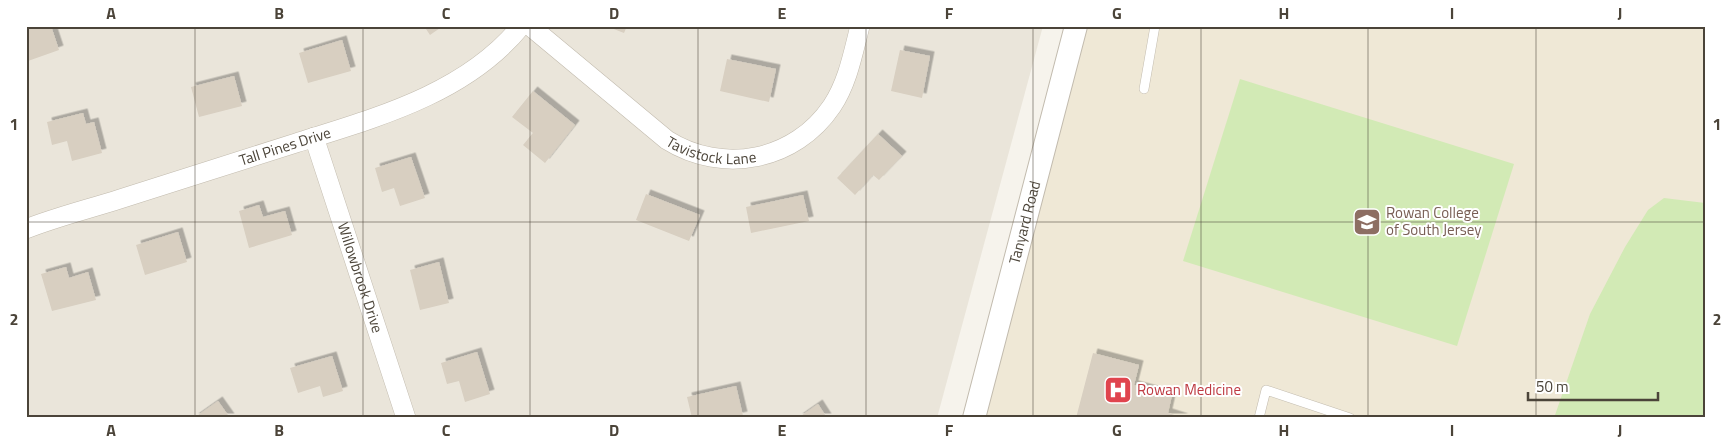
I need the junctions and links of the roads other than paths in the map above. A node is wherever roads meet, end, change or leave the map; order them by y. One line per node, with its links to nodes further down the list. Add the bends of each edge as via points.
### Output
1 (520, 26): 7 (street, Tall Pines Drive, via 496,52 451,84 396,109)
2 (530, 26): 3 (street, Tavistock Lane, via 679,148 732,160 769,154 787,147 814,128 839,93)
3 (860, 26)
4 (1076, 26): 10 (street, Tanyard Road)
5 (1155, 26): 6 (lane)
6 (1144, 89)
7 (314, 137): 8 (street, Tall Pines Drive); 9 (street, Willowbrook Drive)
8 (28, 223)
9 (406, 418)
10 (974, 418)
11 (1259, 418): 12 (lane, via 1266,390)
12 (1350, 418)

